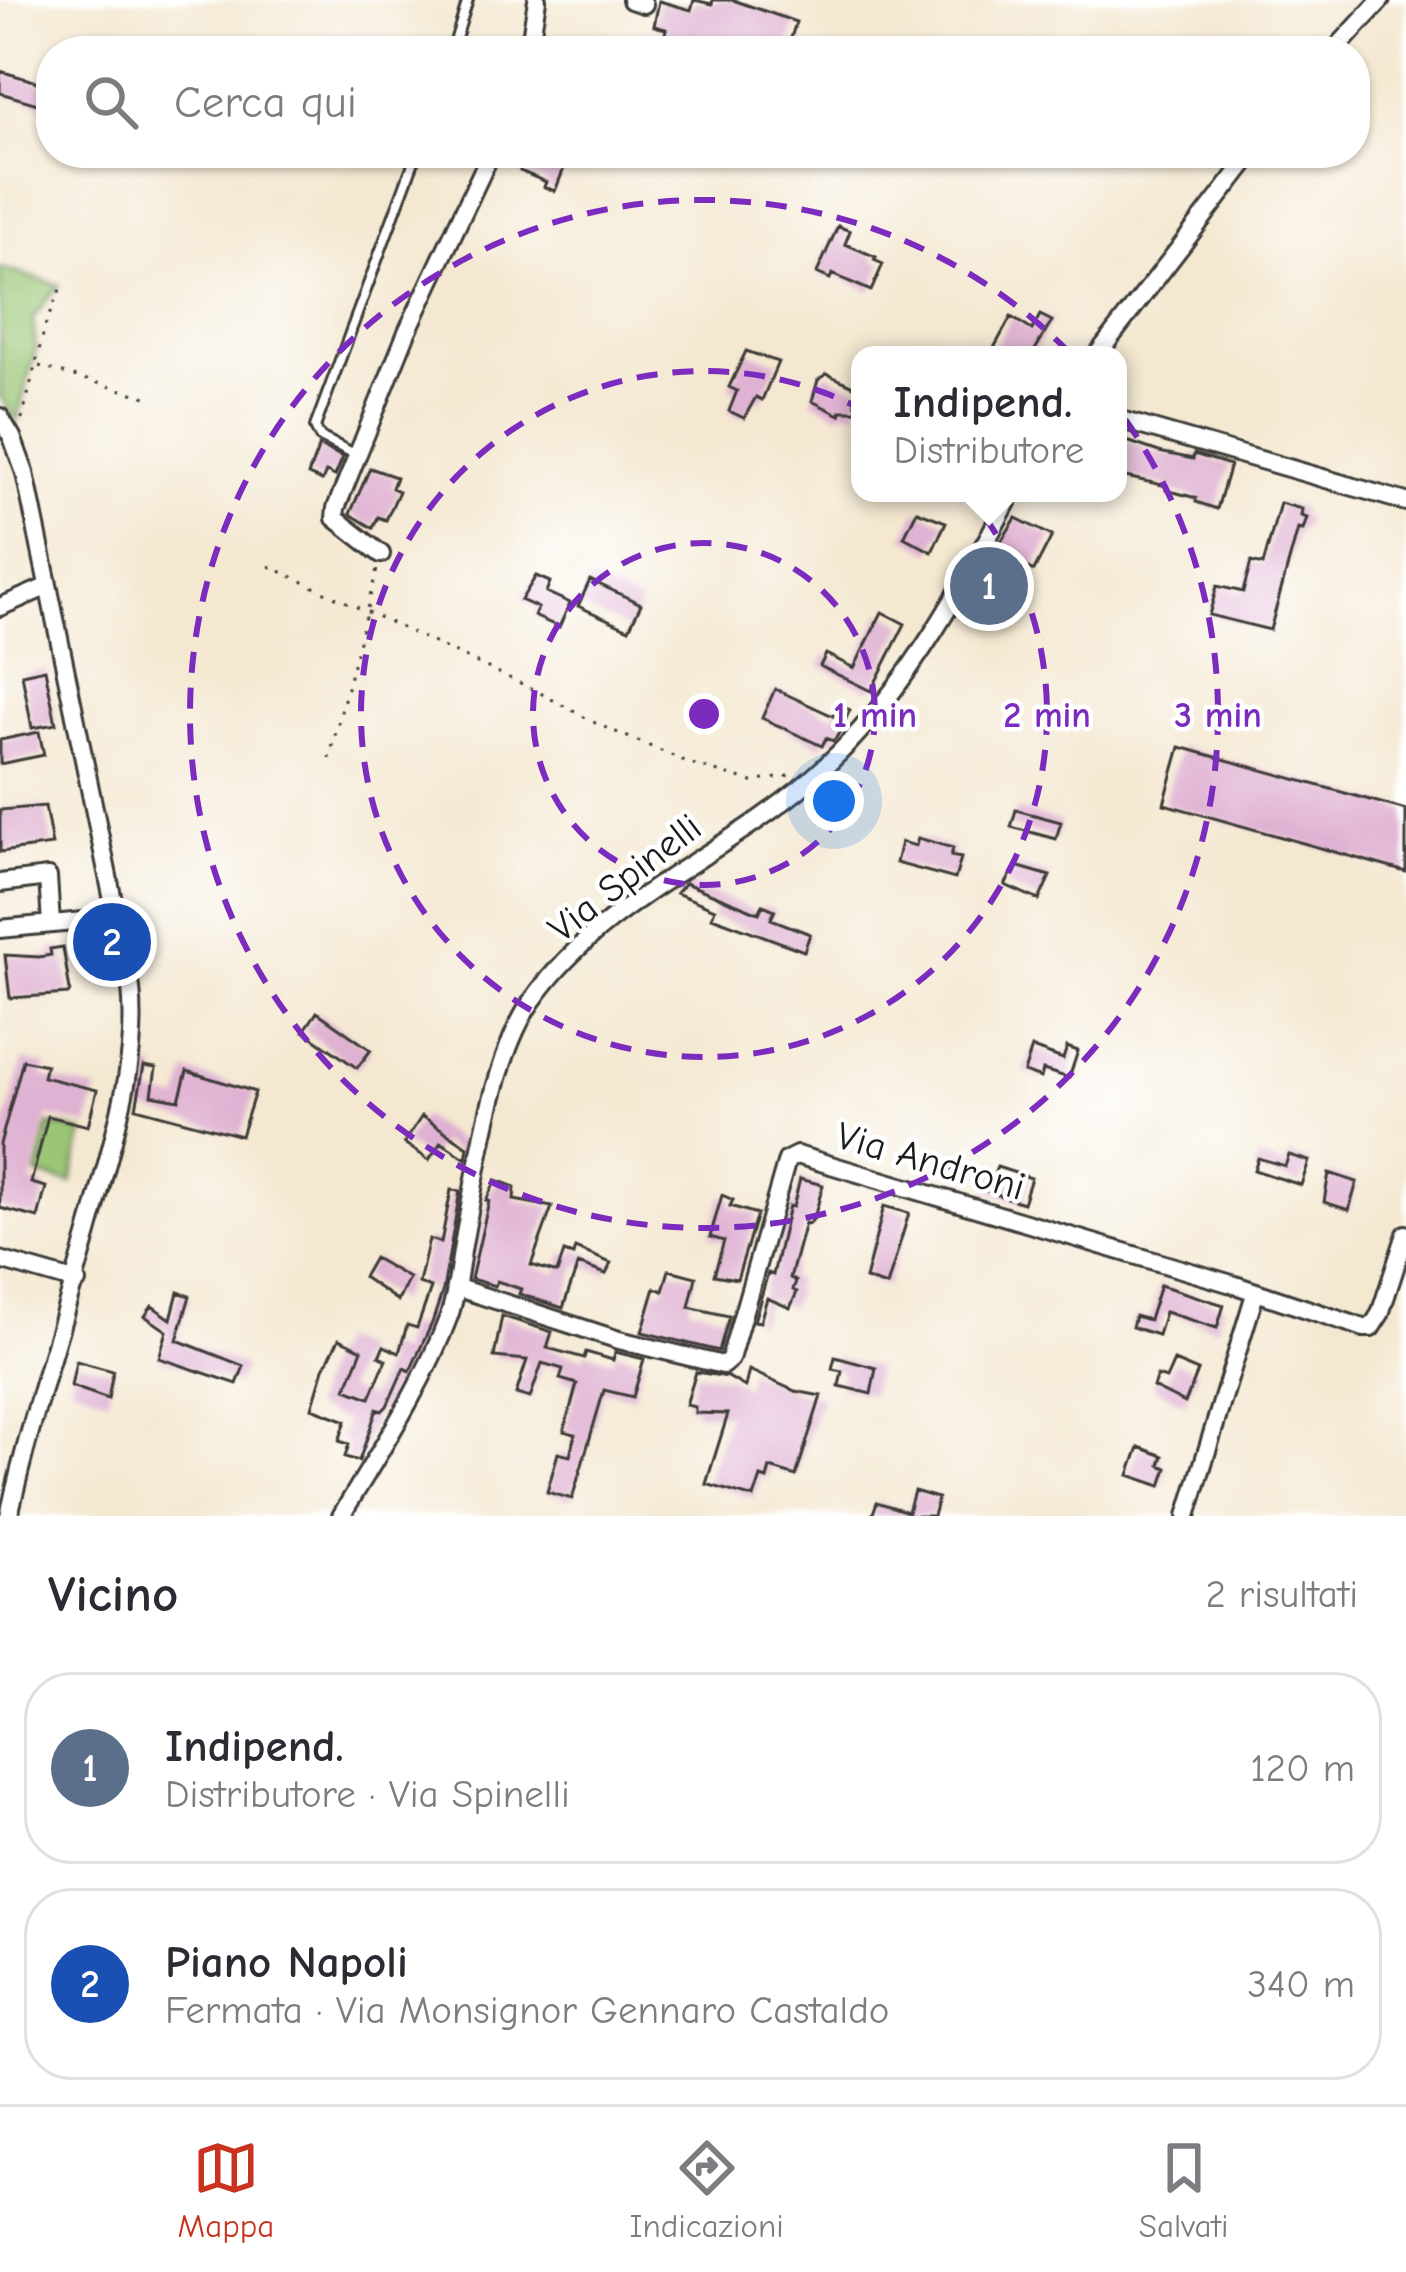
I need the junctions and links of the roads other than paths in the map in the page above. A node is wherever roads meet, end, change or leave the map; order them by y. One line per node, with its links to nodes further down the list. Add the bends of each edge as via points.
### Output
1 (468, 0): 4 (lane)
2 (537, 0): 5 (street)
3 (1381, 0): 6 (street)
4 (457, 36)
5 (531, 36)
6 (1348, 36)
7 (411, 168): 13 (lane, via 315,427)
8 (484, 168): 13 (street)
9 (1241, 168): 10 (street)
10 (1104, 346)
11 (0, 417): 17 (street, via 25,473)
12 (1127, 422): 15 (street)
13 (357, 455): 16 (street, via 334,518)
14 (1007, 502): 26 (street, Via Spinelli, via 943,623 883,705 808,782 584,940 531,1003 503,1063)
15 (1406, 502)
16 (381, 554)
17 (46, 587): 18 (street); 20 (street)
18 (0, 608)
19 (0, 883): 21 (street, via 48,877)
20 (115, 918): 21 (street); 25 (street, via 134,1034)
21 (51, 924): 22 (street)
22 (0, 929)
23 (1406, 1234): 27 (street, via 1371,1328)
24 (0, 1259): 25 (street)
25 (77, 1282): 28 (street)
26 (455, 1287): 27 (street, Via Androni, via 723,1365 787,1160 797,1154); 29 (street, Via Spinelli, via 450,1314 399,1418)
27 (1255, 1294): 30 (street)
28 (9, 1516)
29 (341, 1516)
30 (1187, 1516)

